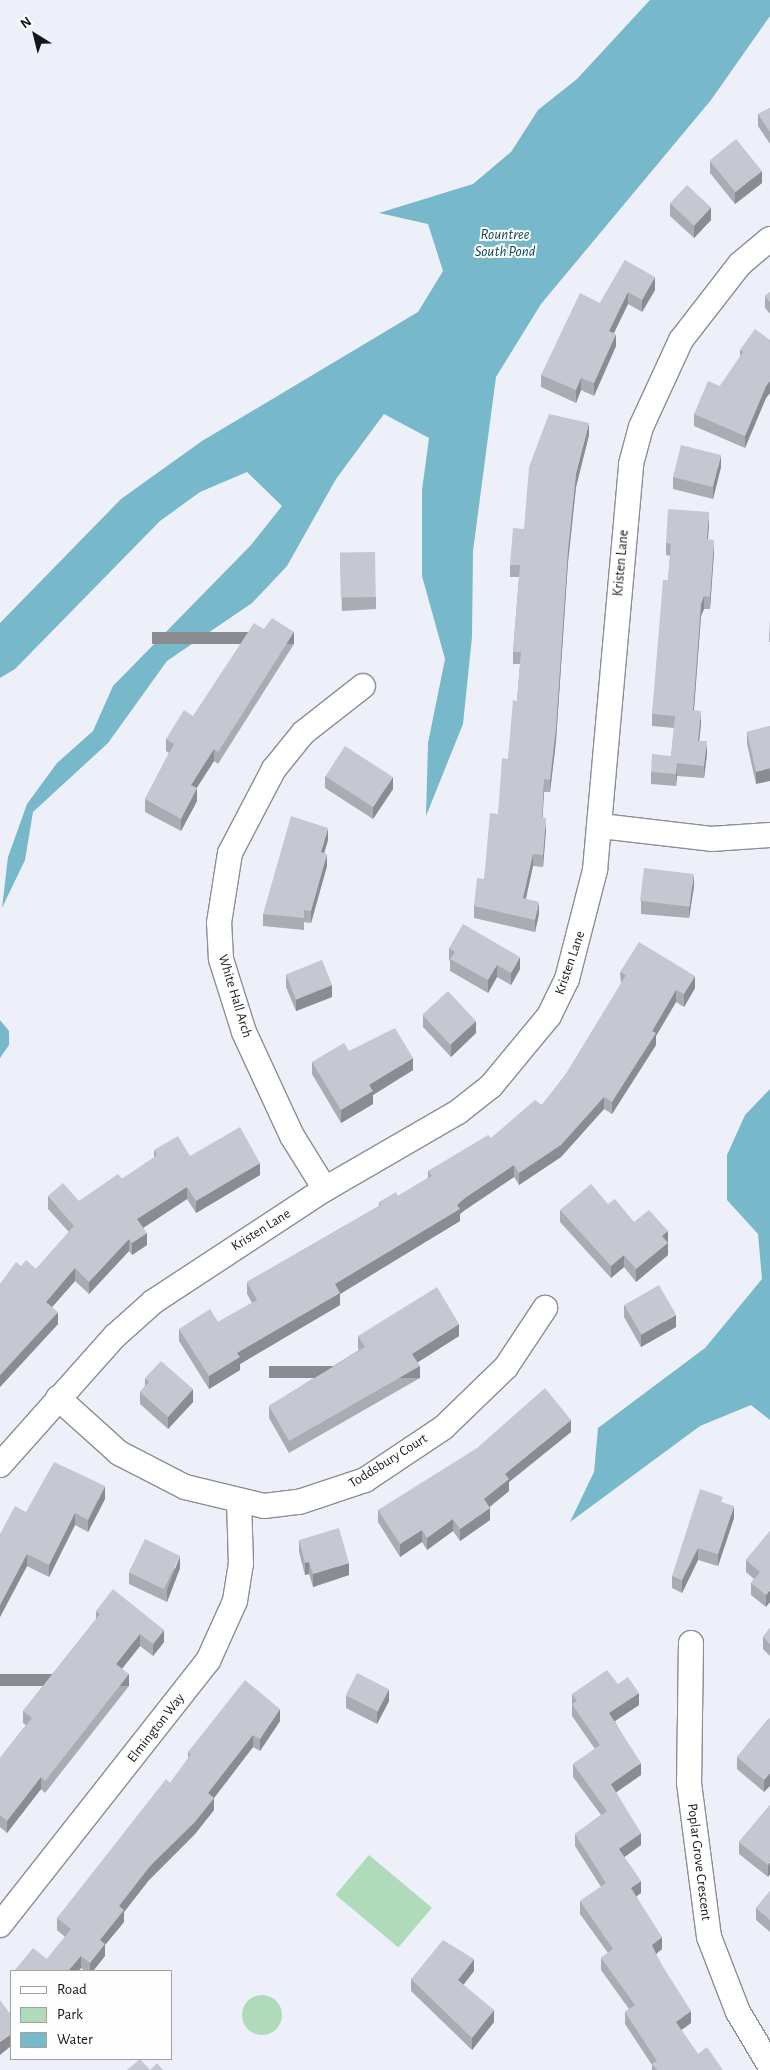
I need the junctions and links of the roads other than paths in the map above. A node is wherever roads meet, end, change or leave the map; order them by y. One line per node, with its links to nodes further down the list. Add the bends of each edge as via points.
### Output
1 (770, 239): 3 (street, Kristen Lane, via 734,272 681,340 641,427 630,474)
2 (363, 686): 5 (street, White Hall Arch, via 310,727 274,769 230,853 218,924 221,959 244,1032 292,1136)
3 (601, 826): 4 (street, via 711,839); 5 (street, Kristen Lane, via 582,931 567,979 525,1050 458,1112)
4 (770, 835)
5 (325, 1190): 7 (street, Kristen Lane, via 153,1302)
6 (545, 1308): 9 (street, Toddsbury Court, via 506,1367 476,1400 365,1480 299,1502)
7 (58, 1398): 8 (street, Kristen Lane); 9 (street, Toddsbury Court, via 87,1428 147,1470 184,1487)
8 (0, 1465)
9 (239, 1502): 11 (street, Elmington Way, via 241,1564 235,1601 208,1661)
10 (691, 1643): 12 (street, Poplar Grove Crescent, via 689,1783 707,1928 731,1997)
11 (0, 1925)
12 (767, 2055)

